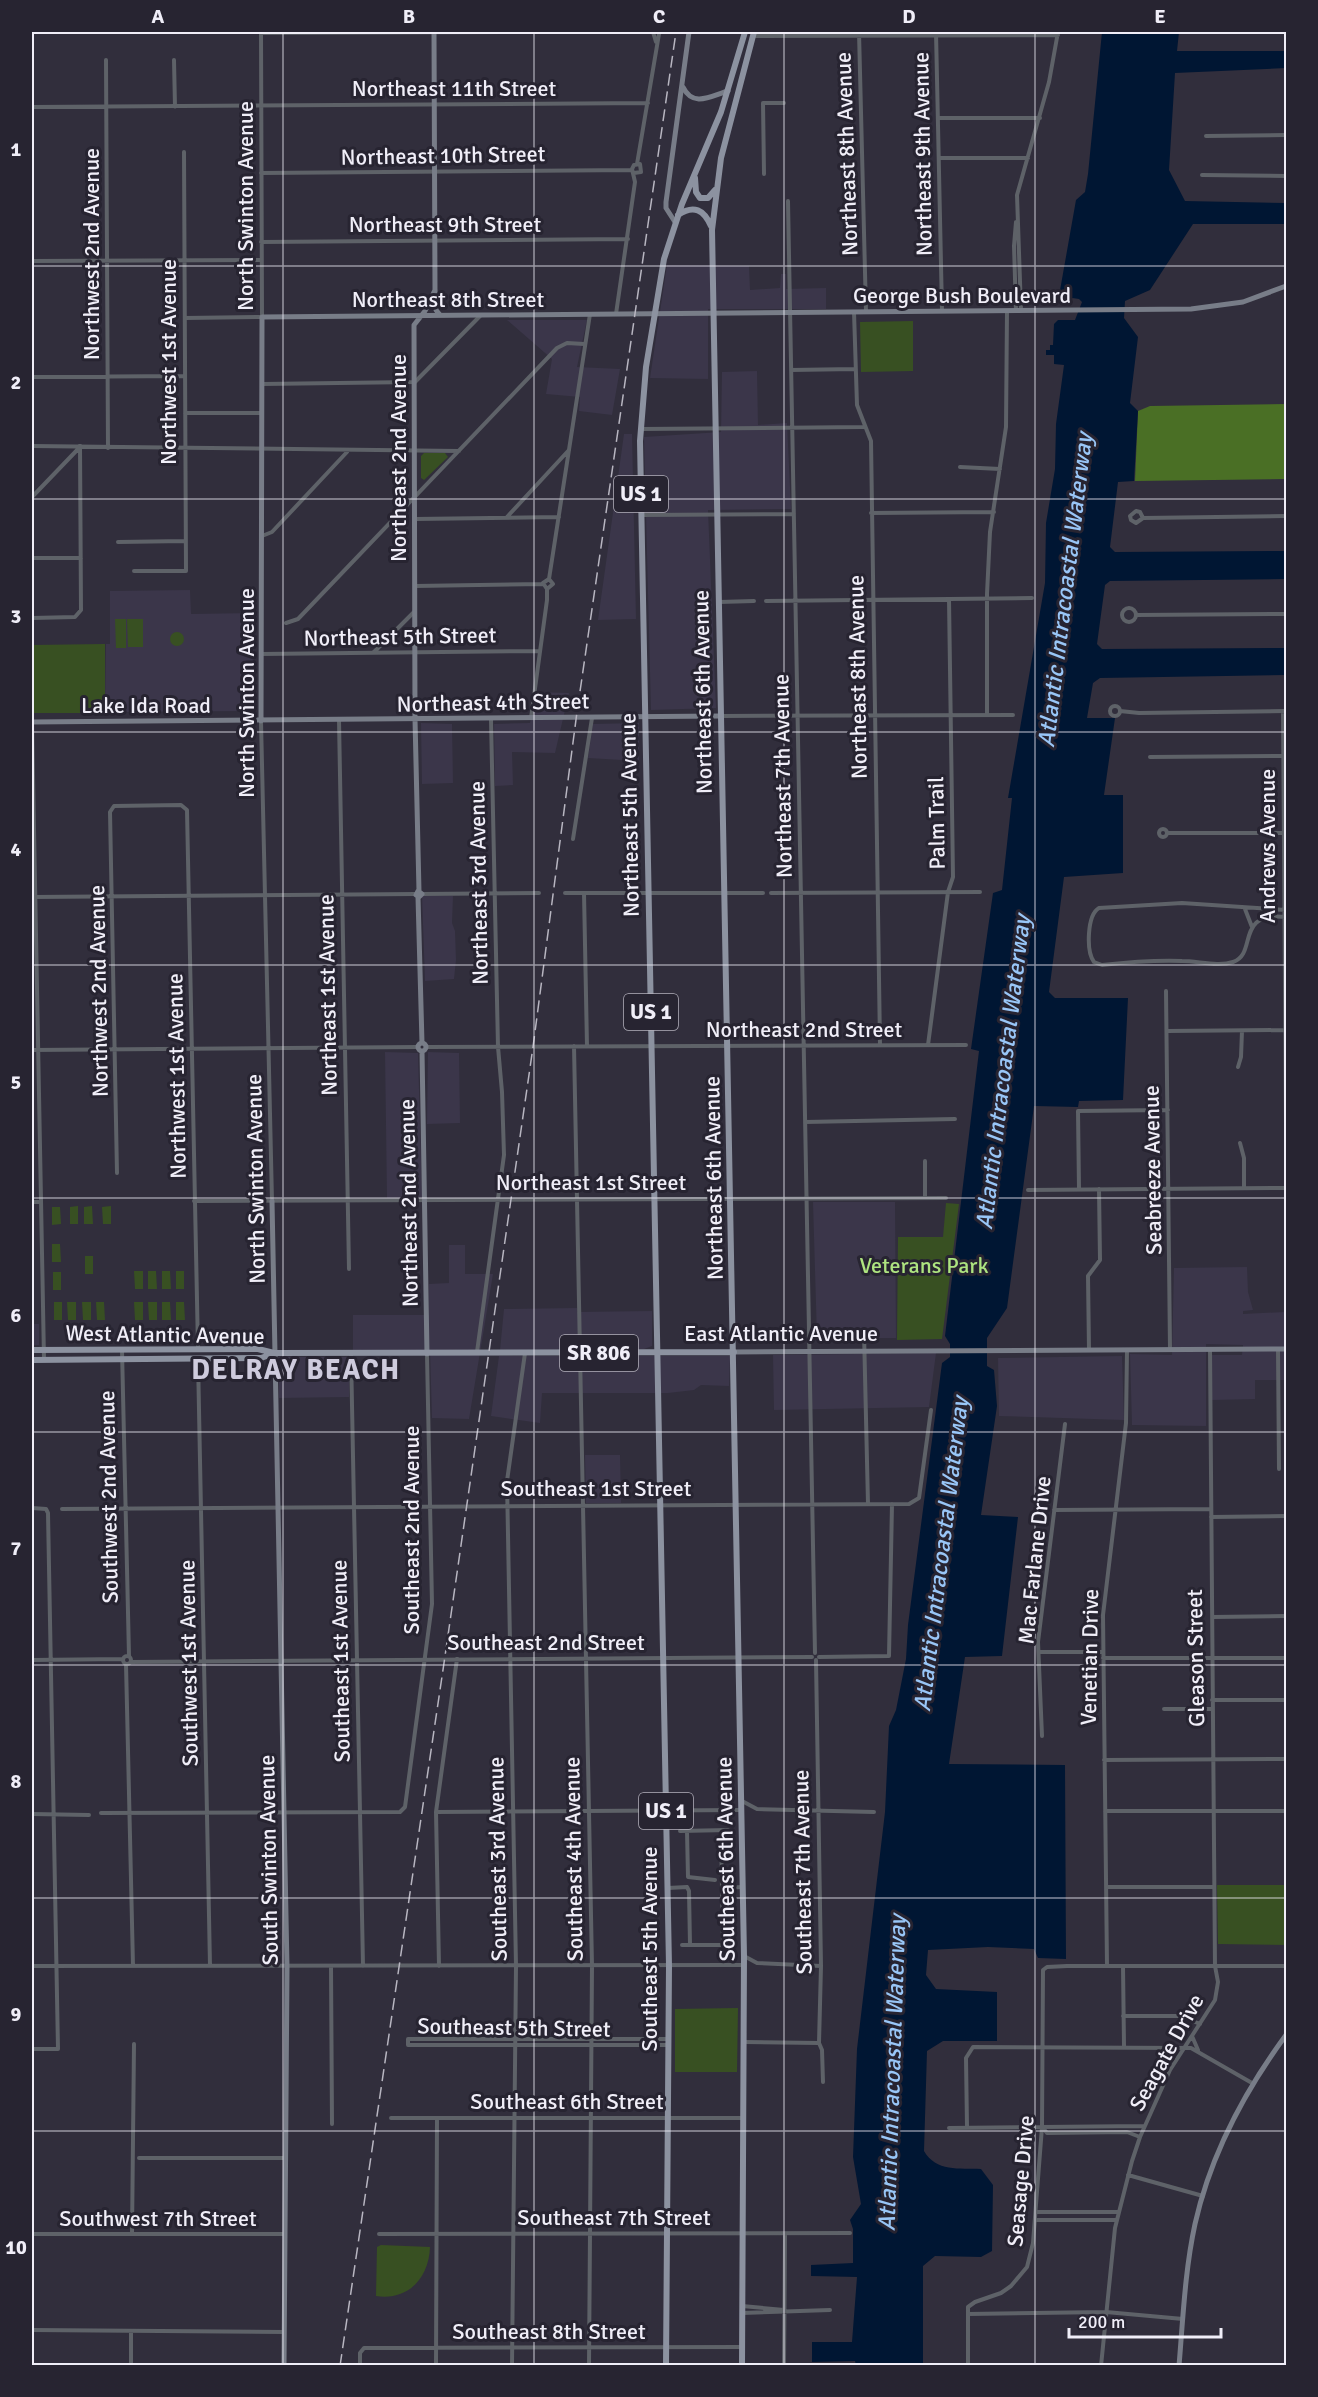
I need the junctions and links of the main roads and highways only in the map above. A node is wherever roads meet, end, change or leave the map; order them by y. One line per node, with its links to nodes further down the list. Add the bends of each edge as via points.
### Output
1 (745, 32): 3 (main road, US 1, via 728,91)
2 (754, 34): 4 (main road, Northeast 6th Avenue)
3 (694, 175): 4 (main road, via 700,198 708,198); 5 (main road, US 1)
4 (716, 190): 6 (main road, Northeast 6th Avenue)
5 (677, 219): 6 (main road, via 688,209 698,209); 10 (main road, Northeast 5th Avenue / US 1, via 660,278 641,429)
6 (712, 230): 11 (main road, Northeast 6th Avenue)
7 (198, 1349): 8 (main road, West Atlantic Avenue / SR 806); 9 (main road, West Atlantic Avenue / SR 806); 13 (main road)
8 (32, 1350)
9 (212, 1350): 12 (main road, West Atlantic Avenue / SR 806, via 258,1349); 14 (main road)
10 (656, 1352): 11 (main road, East Atlantic Avenue / SR 806); 12 (main road, East Atlantic Avenue / SR 806); 16 (main road, Southeast 5th Avenue / US 1, via 669,1966)
11 (734, 1352): 17 (main road, Southeast 6th Avenue, via 744,1956)
12 (275, 1353): 14 (main road, West Atlantic Avenue / SR 806, via 261,1358)
13 (187, 1359): 14 (main road, West Atlantic Avenue / SR 806); 15 (main road, West Atlantic Avenue / SR 806)
14 (198, 1359)
15 (32, 1360)
16 (666, 2366)
17 (742, 2366)

